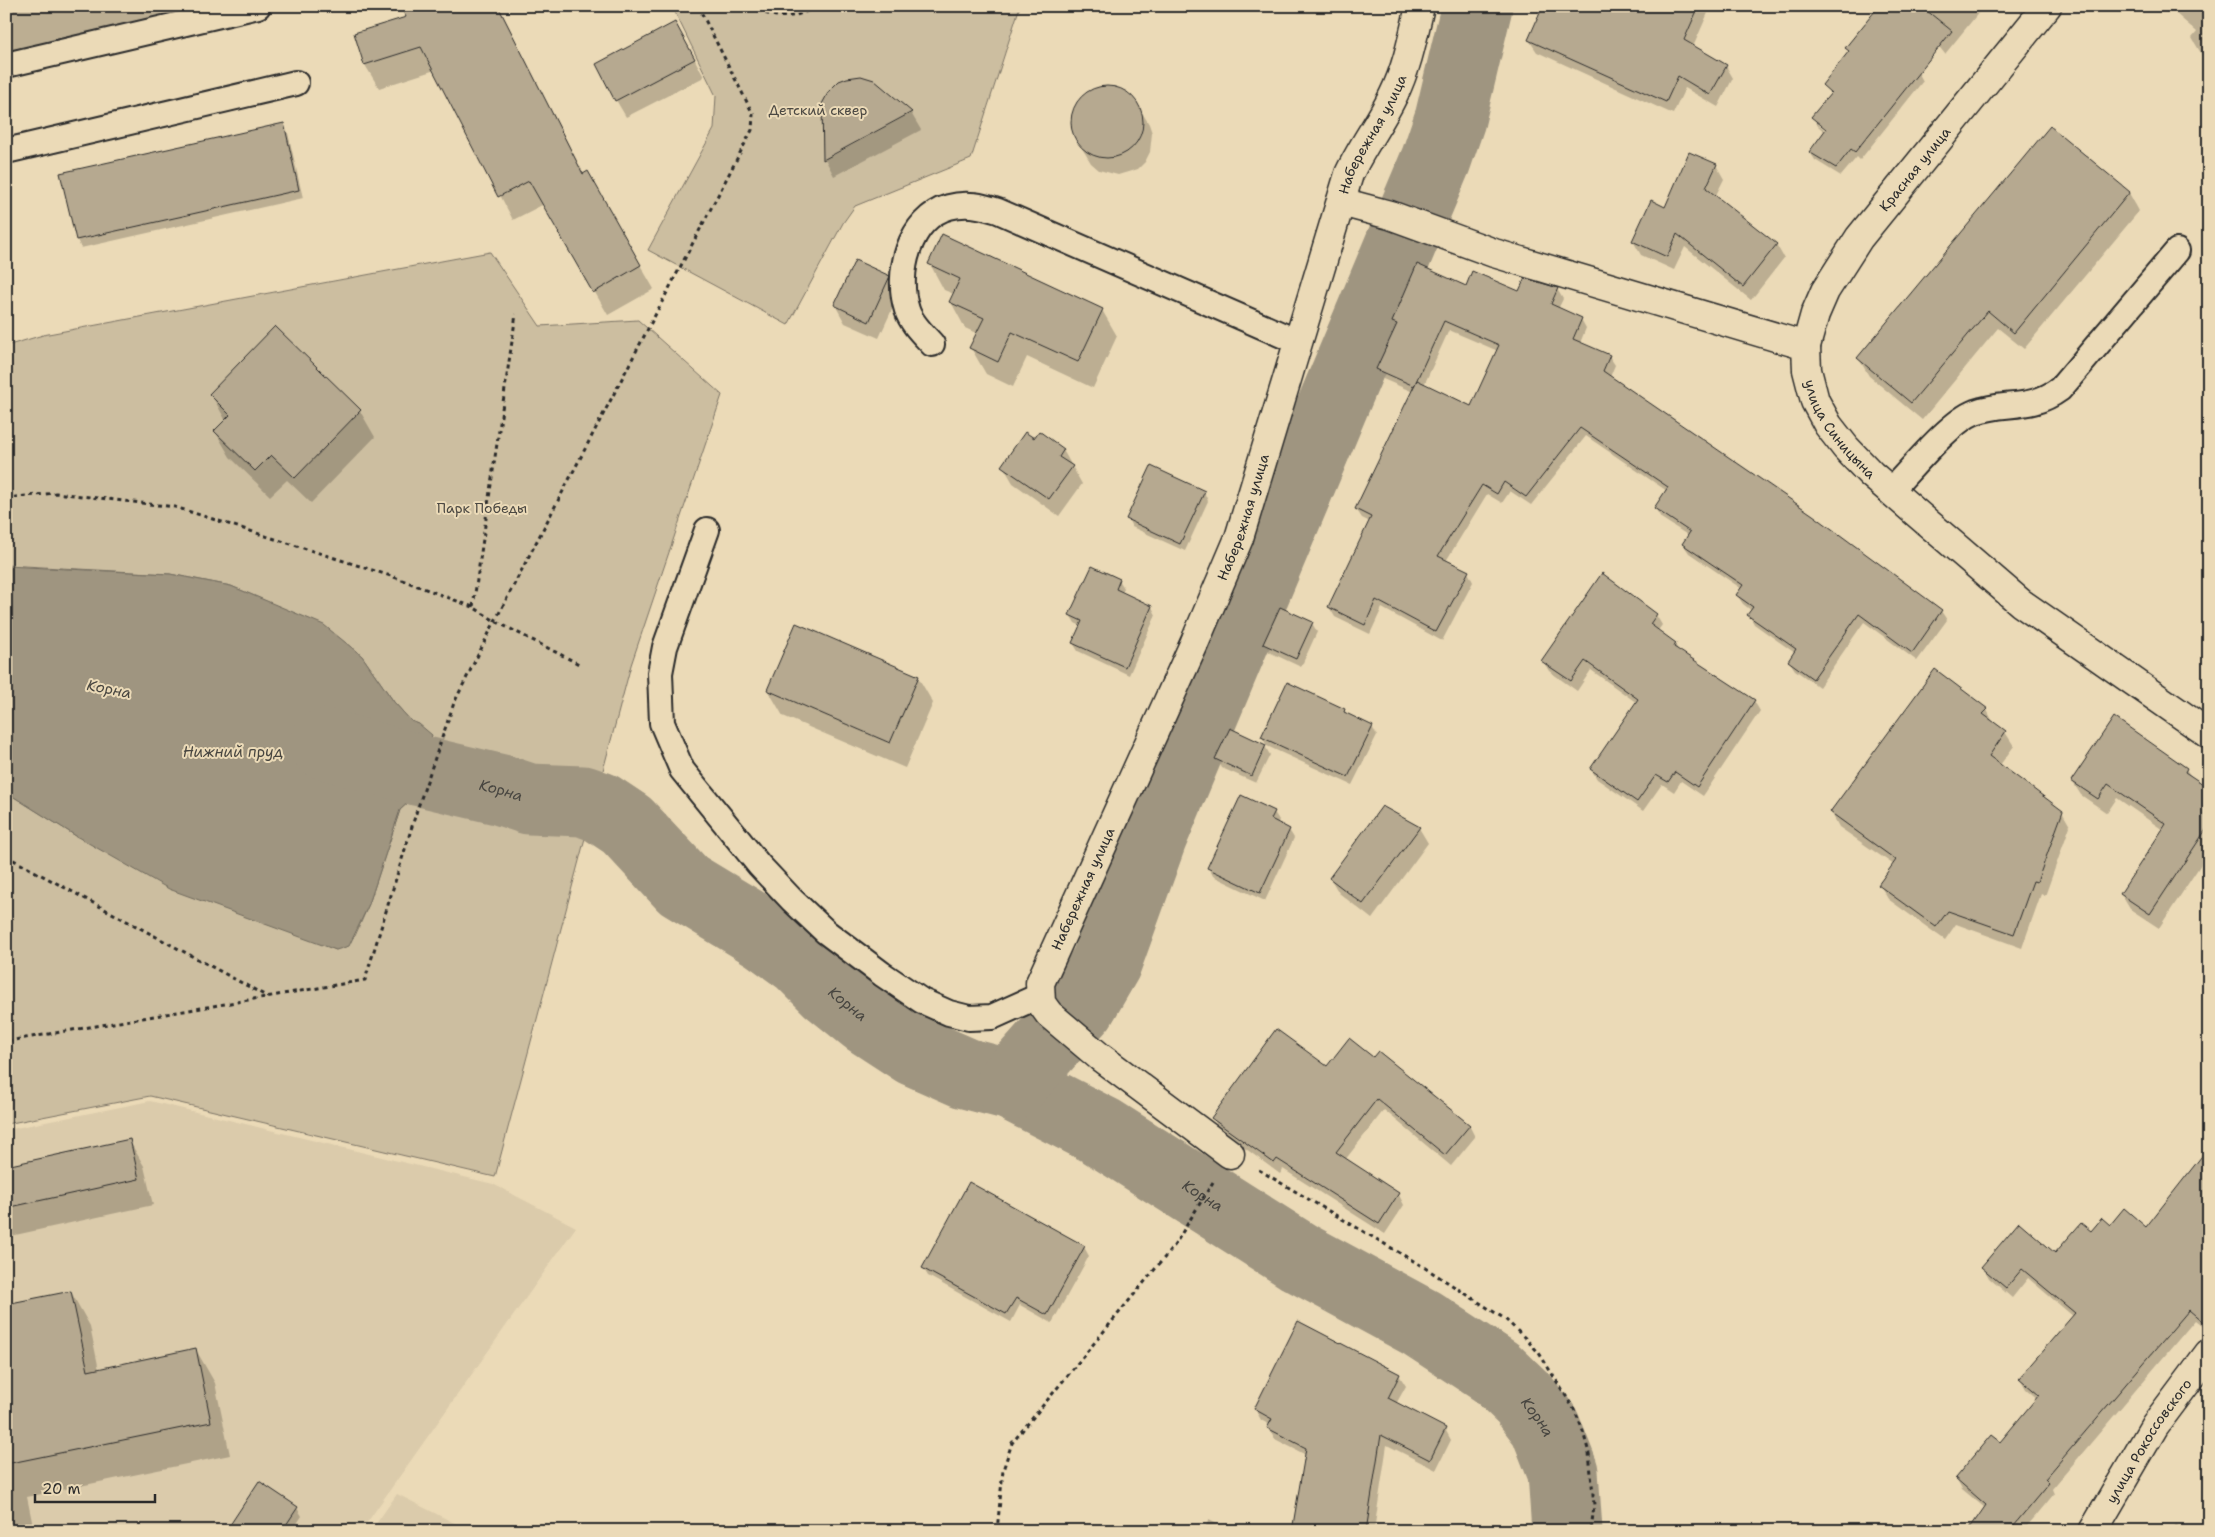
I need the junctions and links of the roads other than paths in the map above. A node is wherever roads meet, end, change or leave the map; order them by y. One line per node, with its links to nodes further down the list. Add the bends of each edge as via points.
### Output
1 (258, 6): 4 (lane)
2 (1420, 6): 7 (street, Набережная улица, via 1406,64 1393,96 1360,150)
3 (2047, 6): 11 (street, Красная улица, via 1859,238 1825,291)
4 (6, 65)
5 (296, 83): 6 (lane)
6 (6, 151)
7 (1341, 202): 9 (street, Набережная улица); 11 (street, via 1390,215 1494,253)
8 (2177, 251): 12 (lane, via 2060,389 2038,402 1983,410 1966,416)
9 (1298, 342): 10 (lane, via 976,204 949,207 928,220 915,235 904,258 903,290 907,311); 15 (street, Набережная улица, via 1239,538 1047,965 1040,983)
10 (932, 344)
11 (1806, 346): 12 (street, улица Синицына, via 1807,370 1815,401 1828,425 1846,448)
12 (1890, 491): 14 (street, улица Синицына, via 2021,603)
13 (707, 530): 15 (lane, via 665,647 660,673 662,723 682,770 759,865 792,900 834,938 922,1001 969,1018 992,1017)
14 (2209, 734)
15 (1044, 1005): 16 (street, via 1082,1042)
16 (1230, 1154)
17 (2209, 1353): 18 (street, улица Рокоссовского, via 2155,1425)
18 (2093, 1531)

